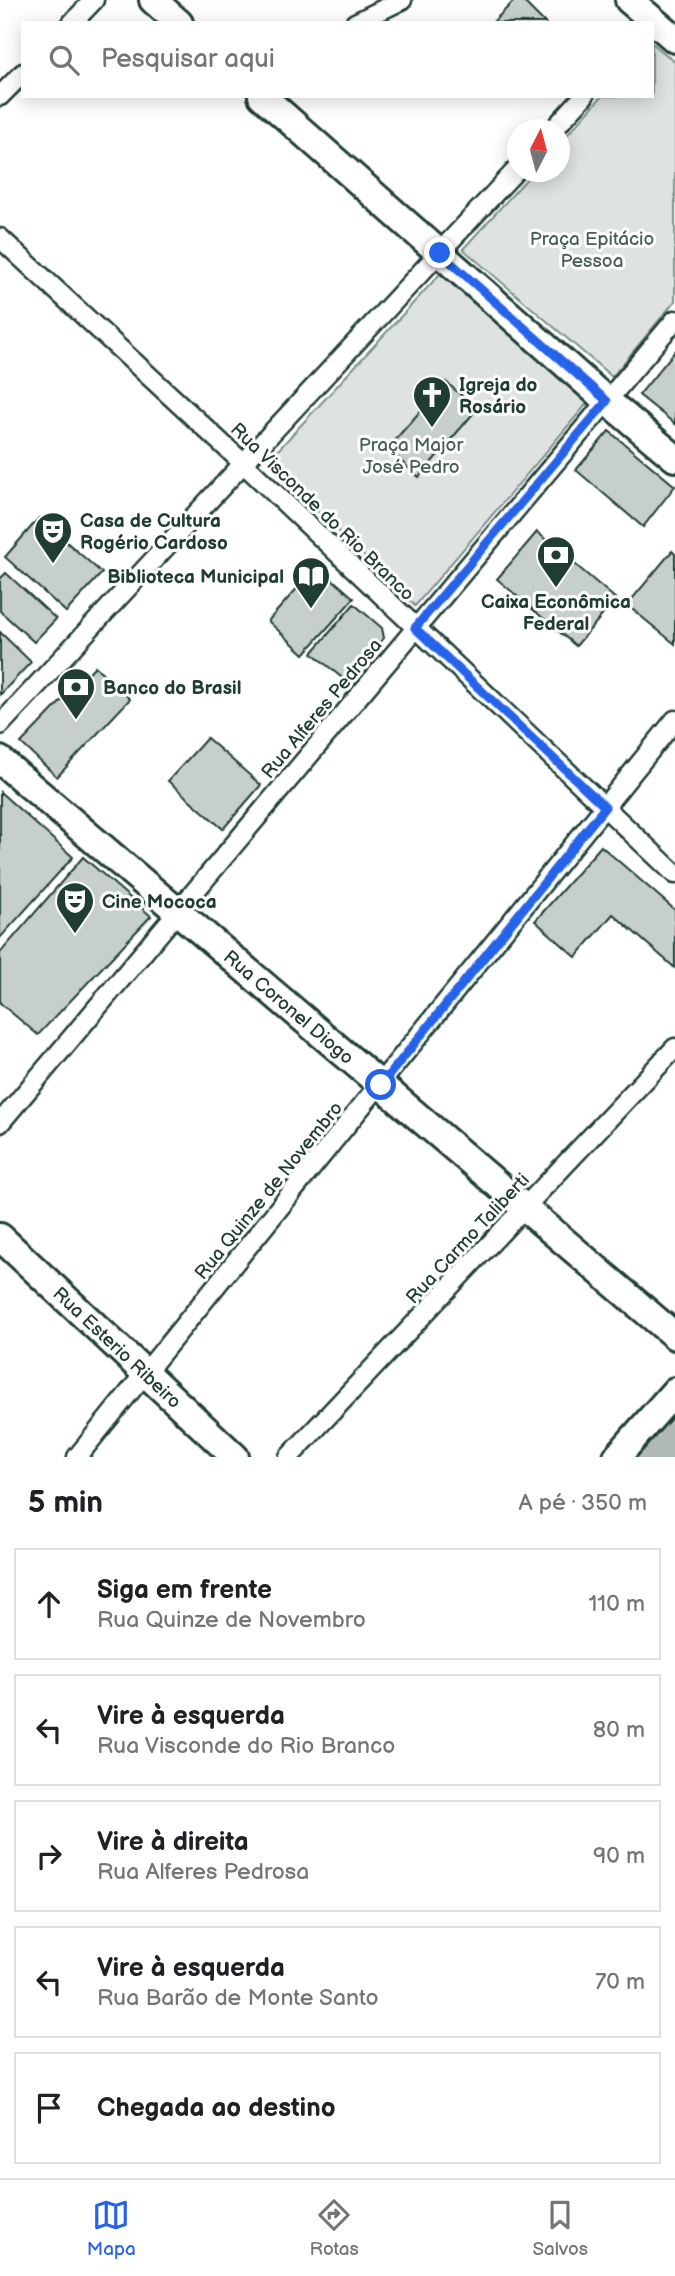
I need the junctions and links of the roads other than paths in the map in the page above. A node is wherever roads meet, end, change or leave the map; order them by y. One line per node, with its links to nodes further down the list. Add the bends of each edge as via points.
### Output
1 (94, 0): 5 (street)
2 (153, 0): 6 (main road)
3 (402, 0): 7 (street)
4 (629, 0): 8 (main road)
5 (74, 21)
6 (177, 21)
7 (359, 21)
8 (665, 30)
9 (21, 74): 10 (street)
10 (0, 96)
11 (264, 98): 16 (main road)
12 (582, 98): 13 (street)
13 (564, 119)
14 (507, 179): 16 (street)
15 (0, 238): 20 (street, Rua Visconde do Rio Branco)
16 (440, 253): 18 (main road); 20 (street)
17 (675, 320): 18 (street, Rua Alferes Pedrosa)
18 (607, 401): 19 (main road); 21 (street, Rua Alferes Pedrosa)
19 (675, 458)
20 (244, 464): 21 (street, Rua Visconde do Rio Branco); 23 (street)
21 (415, 628): 25 (street, Rua Visconde do Rio Branco); 27 (street, Rua Alferes Pedrosa)
22 (675, 720): 25 (street, Rua Quinze de Novembro)
23 (0, 725)
24 (0, 760): 27 (main road, Rua Coronel Diogo)
25 (605, 807): 26 (street, Rua Visconde do Rio Branco); 29 (street, Rua Quinze de Novembro)
26 (675, 874)
27 (178, 911): 29 (main road, Rua Coronel Diogo); 30 (street, Rua Alferes Pedrosa)
28 (675, 1048): 31 (street, Rua Carmo Taliberti)
29 (381, 1085): 31 (main road, Rua Coronel Diogo); 34 (street, Rua Quinze de Novembro)
30 (0, 1123)
31 (525, 1208): 33 (main road, Rua Coronel Diogo); 38 (street, Rua Carmo Taliberti)
32 (0, 1237): 34 (main road, Rua Esterio Ribeiro)
33 (675, 1336)
34 (145, 1373): 36 (street, Rua Quinze de Novembro); 37 (main road, Rua Esterio Ribeiro)
35 (675, 1391): 39 (main road)
36 (76, 1457)
37 (235, 1457)
38 (289, 1457)
39 (617, 1457)

